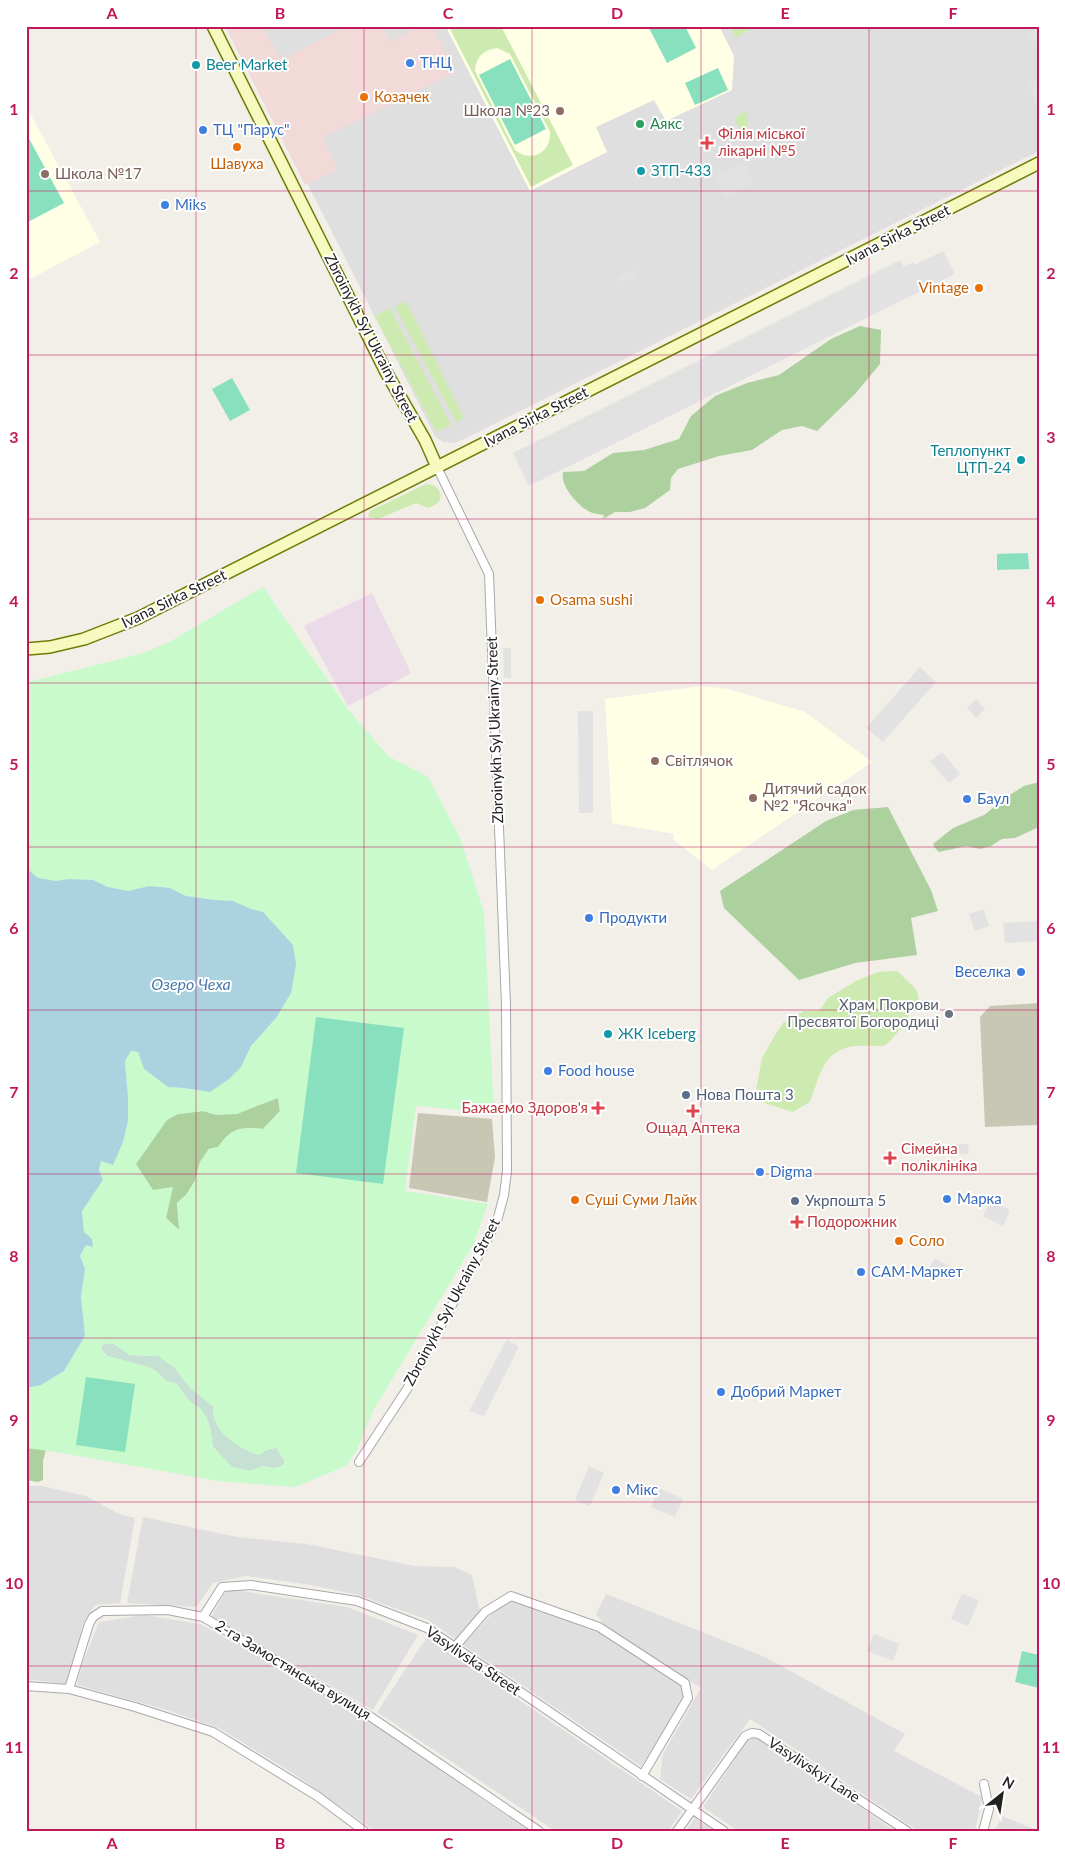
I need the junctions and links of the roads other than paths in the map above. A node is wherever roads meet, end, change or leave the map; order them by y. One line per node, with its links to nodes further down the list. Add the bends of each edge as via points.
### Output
1 (213, 26): 3 (street, Zbroinykh Syl Ukrainy Street, via 386,372)
2 (1039, 164): 3 (street, Ivana Sirka Street)
3 (438, 467): 4 (street, Ivana Sirka Street, via 138,618 84,639); 5 (street, Zbroinykh Syl Ukrainy Street, via 489,574 506,1005 507,1171 497,1221 406,1389)
4 (26, 649)
5 (359, 1462)
6 (203, 1617): 7 (street, Vasylivska Street, via 222,1587 250,1585 357,1601 427,1628); 9 (street, 2-га Замостянська вулиця, via 168,1610 102,1610 89,1624); 14 (street, 2-га Замостянська вулиця, via 371,1716)
7 (454, 1648): 10 (street, Vasylivska Street); 10 (street, via 485,1612 511,1596 599,1627 685,1683 688,1698)
8 (26, 1686): 9 (street)
9 (69, 1690): 13 (street, via 213,1732 317,1796)
10 (642, 1776): 12 (street, Vasylivska Street)
11 (984, 1784): 18 (street, via 988,1809)
12 (692, 1810): 15 (street); 16 (street, Vasylivska Street); 17 (street, Vasylivskyi Lane, via 745,1736 752,1733 759,1734)
13 (364, 1831)
14 (539, 1831)
15 (676, 1831)
16 (724, 1831)
17 (907, 1831)
18 (983, 1831)

